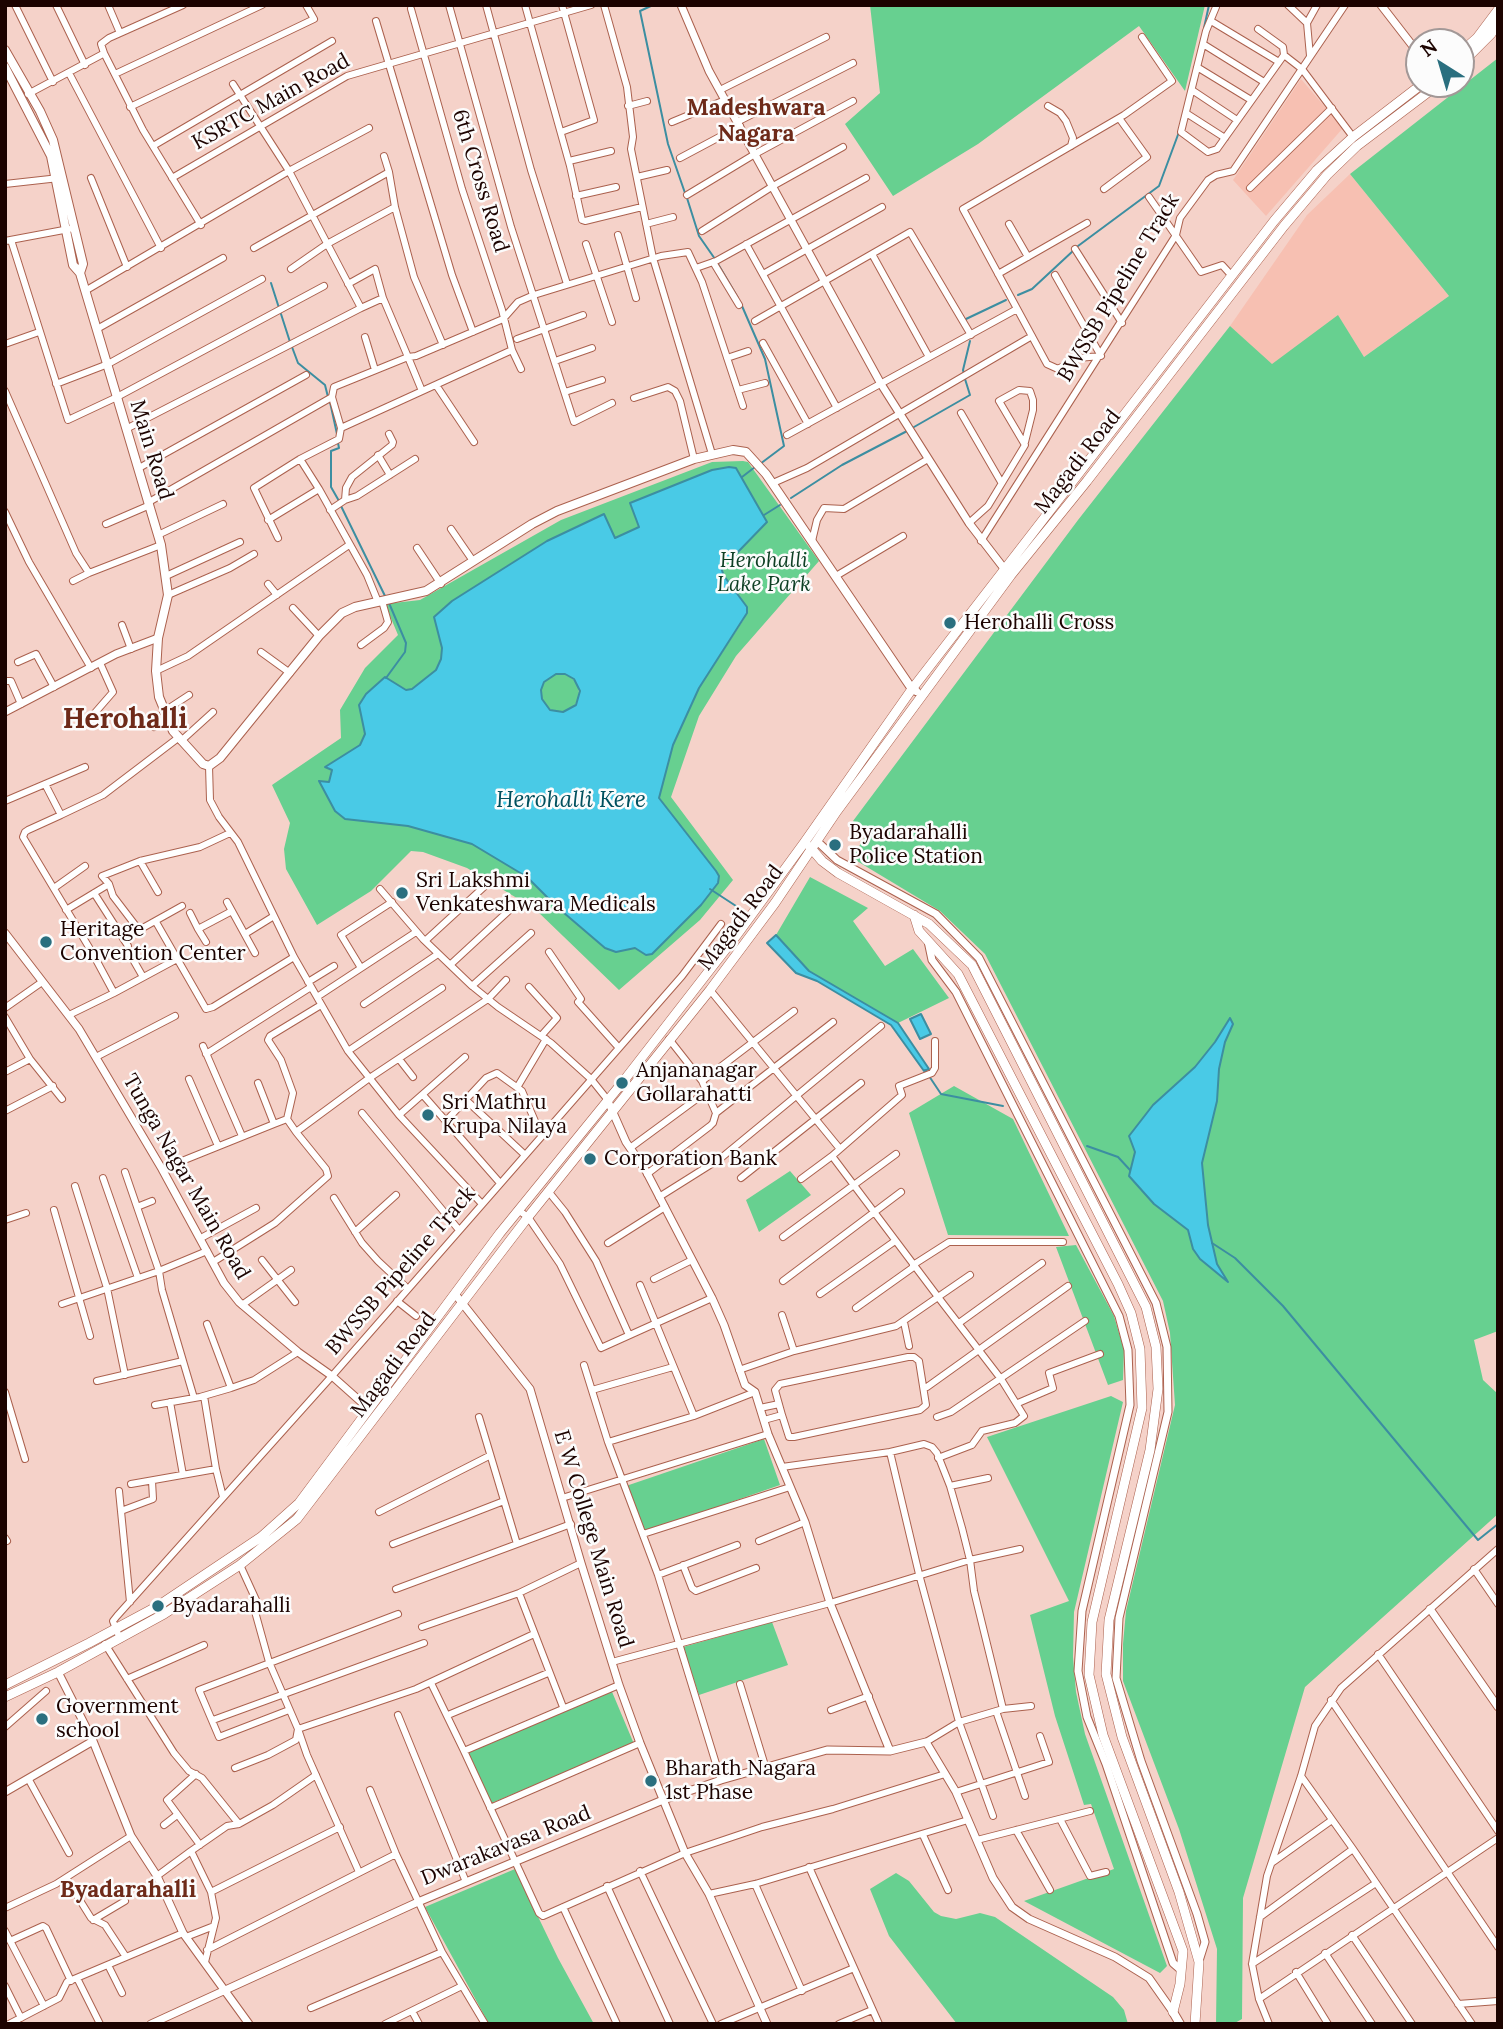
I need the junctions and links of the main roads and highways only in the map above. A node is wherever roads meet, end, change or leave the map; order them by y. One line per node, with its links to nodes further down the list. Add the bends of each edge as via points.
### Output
1 (1498, 10): 3 (main road)
2 (1498, 23): 5 (main road)
3 (1475, 40)
4 (5, 50): 7 (main road)
5 (1475, 50)
6 (5, 66): 7 (main road)
7 (26, 95): 11 (main road, Main Road, via 52,136 70,229 83,264 80,274 161,545 167,596 158,638 156,684 164,715 200,761 209,766 220,758 342,613 418,595 557,511 694,459 742,450 766,474)
8 (1405, 97): 10 (main road, Magadi Road, via 1317,170)
9 (1420, 98): 10 (main road, Magadi Road, via 1327,174)
10 (1008, 572): 11 (main road, Magadi Road); 12 (main road, Magadi Road)
11 (912, 689): 12 (main road); 13 (main road, Magadi Road)
12 (922, 695): 13 (main road, Magadi Road)
13 (833, 808): 14 (main road, Magadi Road); 15 (main road, Magadi Road)
14 (804, 843): 15 (main road); 17 (main road, Magadi Road, via 518,1210)
15 (816, 846): 16 (main road, via 822,861 838,873); 17 (main road, Magadi Road, via 710,990)
16 (914, 915): 21 (main road, via 919,931 958,974 1132,1313 1140,1349 1142,1408 1092,1622 1089,1675 1103,1735 1184,1951); 23 (main road, via 972,965 1146,1307 1156,1347 1158,1389 1150,1450 1109,1620 1106,1674 1122,1737 1179,1892 1199,1962)
17 (372, 1413): 18 (main road, Magadi Road, via 299,1503 261,1537); 18 (main road, Magadi Road, via 297,1519 240,1565 164,1614)
18 (118, 1634): 19 (main road, Magadi Road, via 101,1637); 20 (main road, Magadi Road, via 107,1646)
19 (5, 1685)
20 (5, 1697)
21 (1173, 2012): 22 (main road)
22 (1180, 2024)
23 (1195, 2024)

